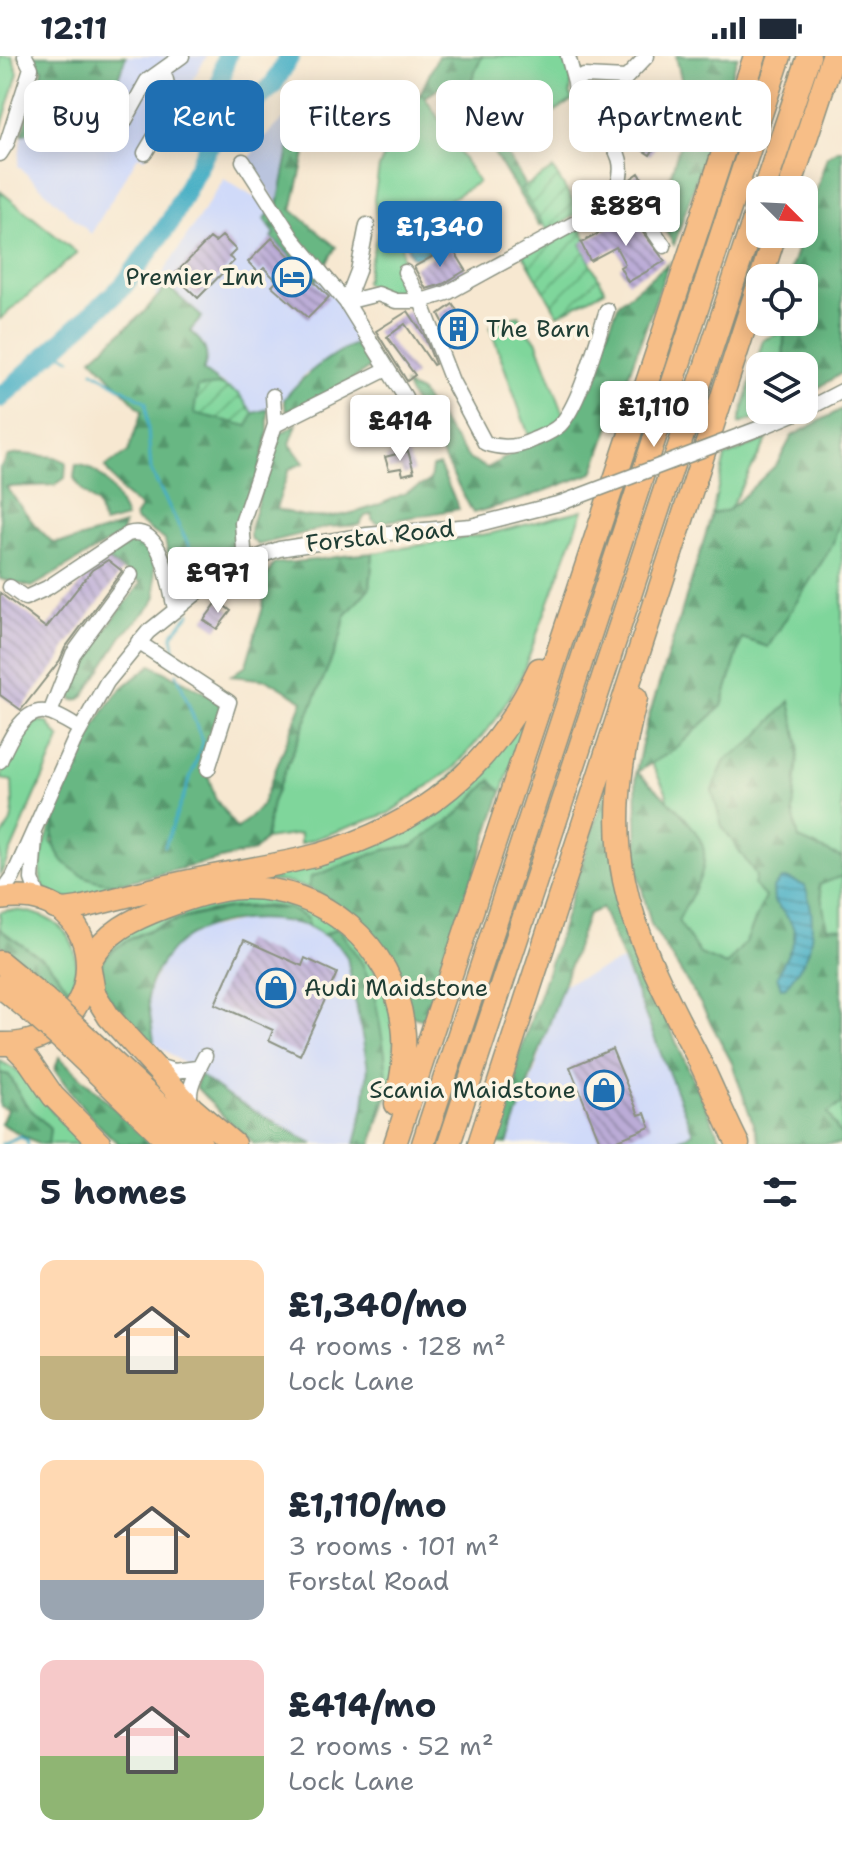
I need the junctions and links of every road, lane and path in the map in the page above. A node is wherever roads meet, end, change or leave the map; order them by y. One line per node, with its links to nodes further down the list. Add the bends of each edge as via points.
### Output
1 (25, 56): 16 (street, via 31,68)
2 (182, 56): 9 (street)
3 (568, 56): 11 (street)
4 (647, 56): 12 (street, via 626,78)
5 (755, 56): 34 (highway)
6 (780, 56): 63 (highway)
7 (809, 56): 18 (highway)
8 (833, 56): 19 (highway)
9 (166, 68): 10 (street); 13 (street, via 147,81); 15 (street, via 168,113)
10 (172, 80)
11 (574, 80)
12 (578, 80)
13 (129, 113)
14 (617, 152): 20 (street, via 623,171)
15 (145, 153)
16 (0, 154)
17 (243, 161): 26 (street, via 293,239)
18 (769, 176)
19 (794, 176)
20 (617, 190): 23 (street); 25 (street, via 608,205 447,293)
21 (367, 225): 26 (street)
22 (746, 243): 64 (highway)
23 (664, 246)
24 (405, 272): 25 (street)
25 (421, 301): 26 (street, via 396,301 378,294); 27 (street, via 471,418 485,443 499,448 525,444 563,422)
26 (346, 302): 29 (street)
27 (607, 310)
28 (746, 323): 35 (highway)
29 (387, 369): 32 (street); 33 (street)
30 (842, 391): 36 (street, Forstal Road, bridge, via 760,428 561,503 471,526 320,541)
31 (273, 396): 33 (street)
32 (405, 397)
33 (275, 425): 36 (street, via 242,523)
34 (609, 493): 47 (highway, via 545,657 521,704 490,749 444,794 393,827 316,855 79,908); 62 (highway)
35 (678, 534): 56 (highway, via 628,730 617,839 622,880 644,951); 65 (highway)
36 (245, 562): 39 (street, Forstal Road)
37 (131, 575): 41 (street, via 73,654)
38 (10, 587): 39 (street, via 25,598 128,534 139,533 160,552)
39 (175, 608): 40 (street, Forstal Road)
40 (138, 642): 42 (street, Forstal Road); 44 (street, via 229,702)
41 (50, 713): 42 (street); 43 (street, via 25,720)
42 (80, 729): 45 (street, Forstal Road)
43 (0, 761)
44 (208, 769)
45 (36, 829): 46 (street, Forstal Road); 47 (street, Forstal Road, via 32,879)
46 (0, 897): 47 (highway)
47 (48, 904): 49 (highway, via 78,930)
48 (0, 962): 51 (highway)
49 (89, 963): 53 (highway, via 78,1002 61,1023 41,1037); 54 (highway, via 101,1005); 61 (highway, via 101,944 125,924 207,894 274,890 328,909 372,947 399,1003 405,1041 400,1088)
50 (0, 986): 51 (highway)
51 (38, 1005): 52 (highway, bridge)
52 (73, 1037): 58 (highway); 59 (highway)
53 (6, 1044): 57 (highway, via 29,1061 53,1096)
54 (151, 1064): 55 (highway); 55 (street, via 174,1071 201,1062 189,1097)
55 (192, 1108): 60 (highway)
56 (733, 1138)
57 (100, 1144)
58 (171, 1144)
59 (201, 1144)
60 (234, 1144)
61 (385, 1144)
62 (395, 1144)
63 (423, 1144)
64 (449, 1144)
65 (479, 1144)

